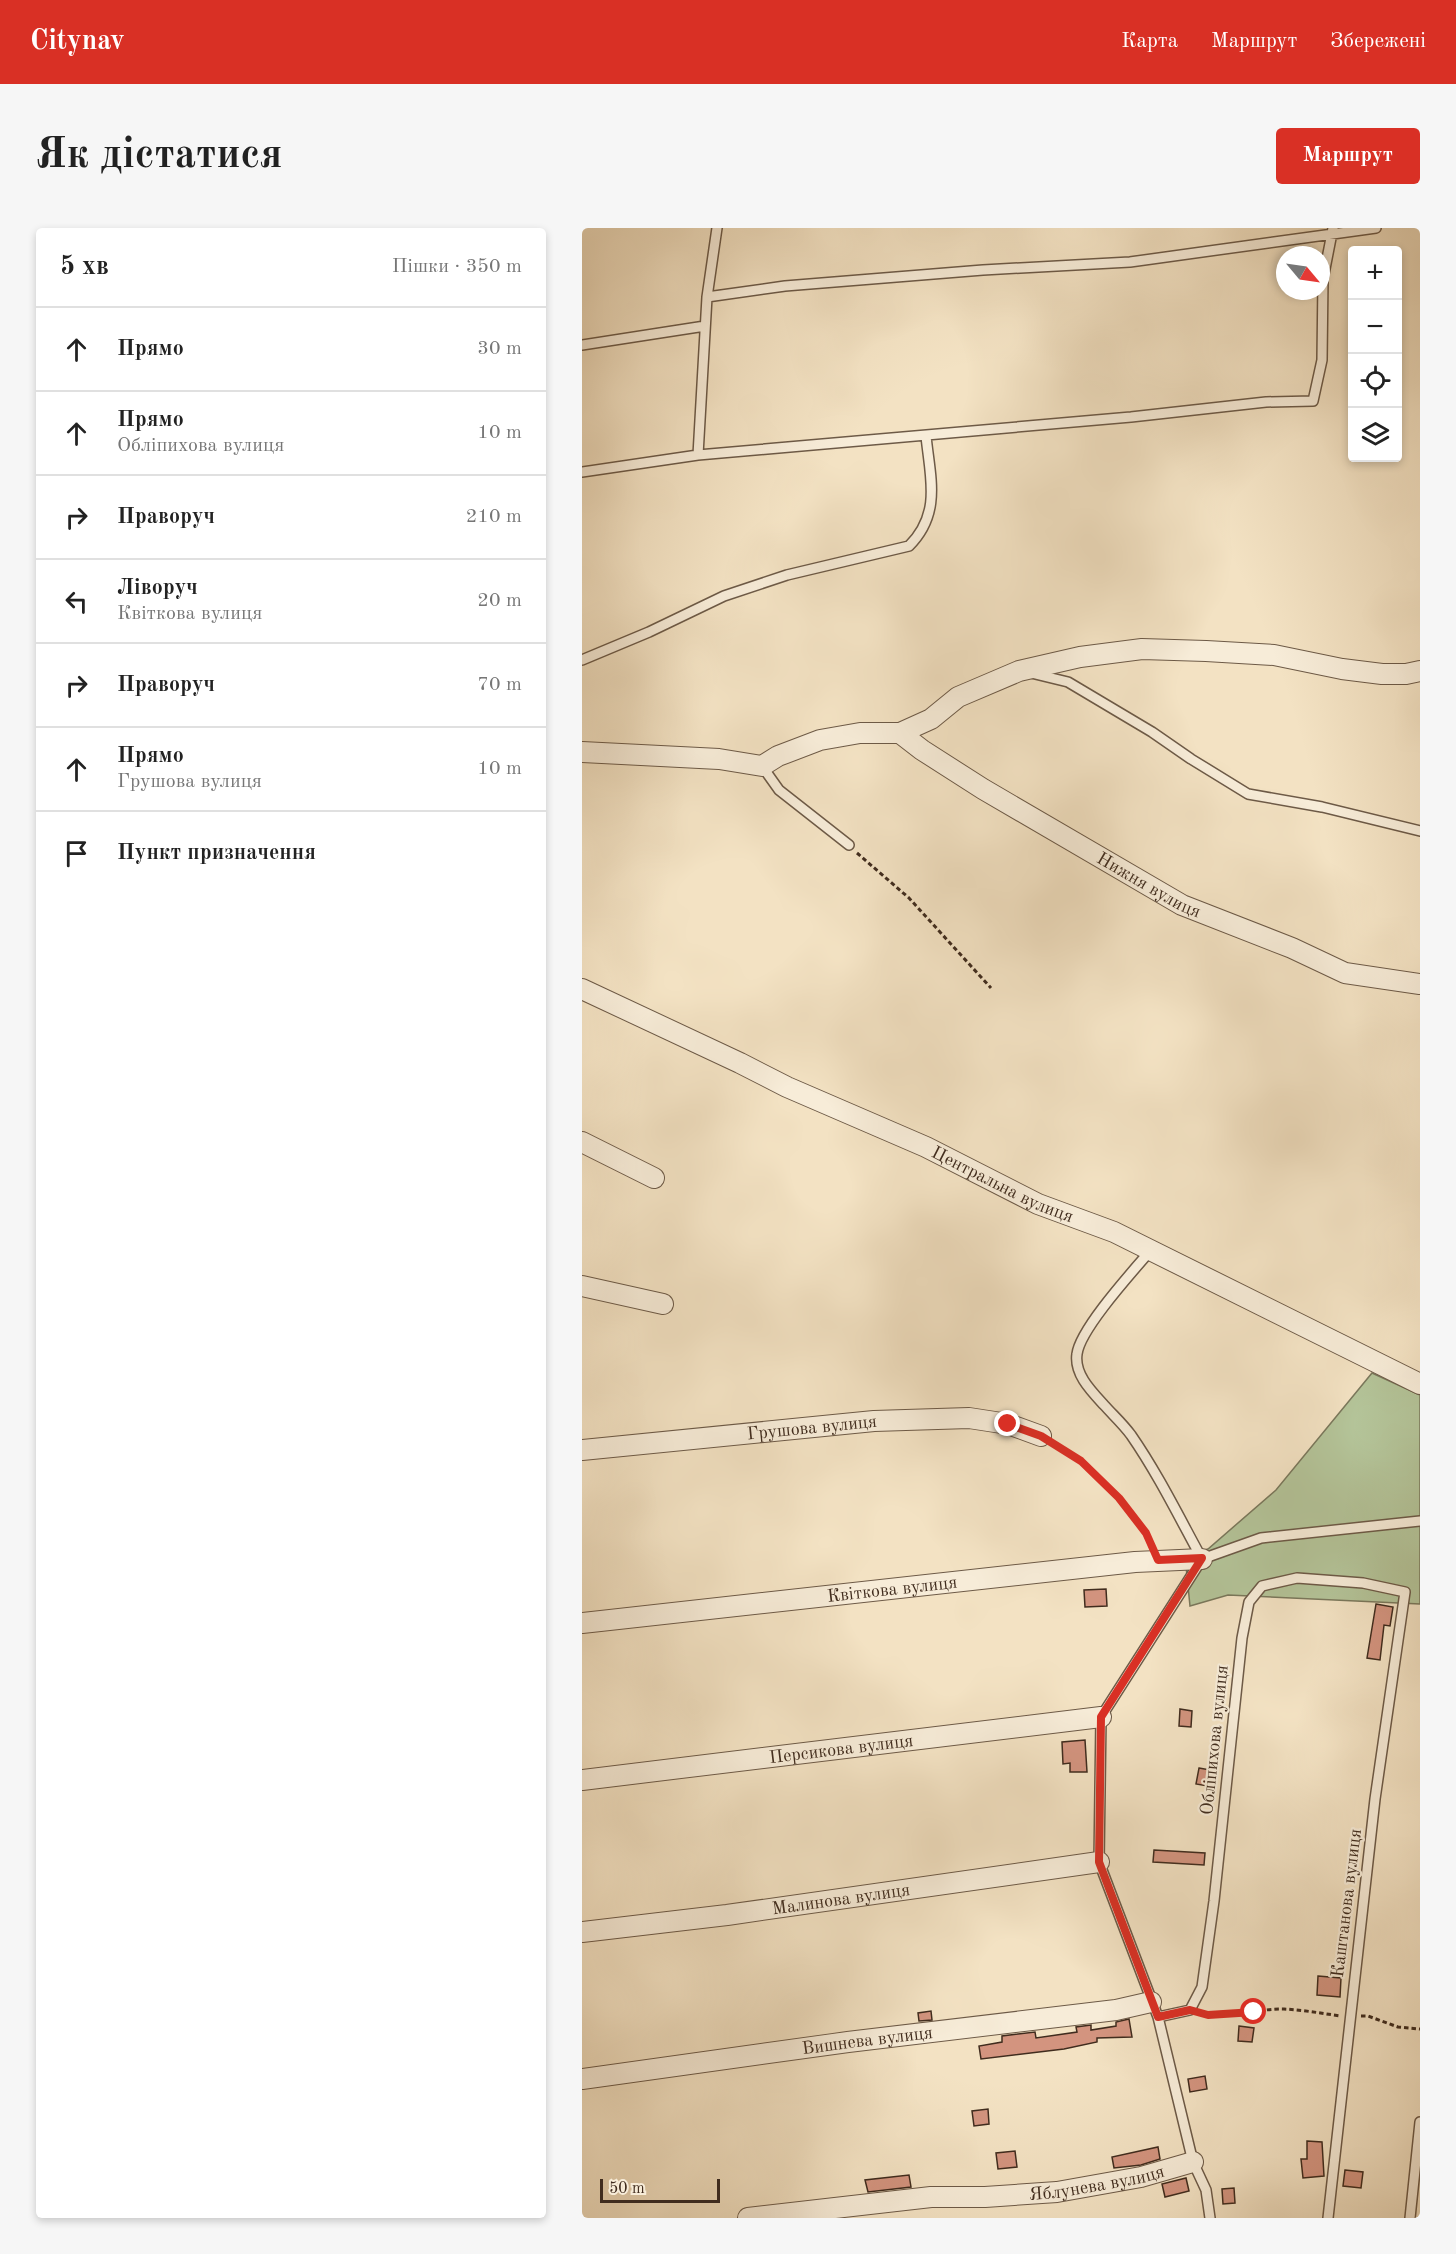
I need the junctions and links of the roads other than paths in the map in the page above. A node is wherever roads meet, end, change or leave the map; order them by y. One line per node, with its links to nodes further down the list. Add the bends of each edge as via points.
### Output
1 (717, 228): 4 (lane)
2 (1376, 228): 3 (lane)
3 (1333, 231): 4 (lane, via 1130,262 785,286); 7 (lane, via 1323,279 1322,360 1313,401 1266,402)
4 (706, 297): 5 (lane)
5 (705, 326): 6 (lane); 8 (lane)
6 (582, 345)
7 (926, 436): 8 (lane); 10 (lane, via 932,500 919,536 909,546 787,575 724,596)
8 (698, 455): 9 (lane)
9 (582, 472)
10 (582, 660)
11 (1019, 670): 12 (street, via 1142,649 1274,655 1382,674); 13 (street, via 958,697 931,719); 16 (lane, via 1068,682 1248,794)
12 (1420, 671)
13 (900, 734): 15 (street, via 860,733 820,740); 18 (street, Нижня вулиця, via 983,789 1182,905 1345,973)
14 (582, 752): 15 (street, via 719,759)
15 (762, 766): 17 (lane, via 779,790)
16 (1420, 831)
17 (849, 846)
18 (1420, 984)
19 (582, 989): 22 (street, Центральна вулиця, via 787,1087 926,1147 1038,1204)
20 (582, 1142): 21 (street)
21 (654, 1178)
22 (1151, 1250): 25 (street, Центральна вулиця); 29 (lane, via 1105,1305 1080,1343 1078,1367 1085,1382 1130,1434)
23 (582, 1286): 24 (street)
24 (663, 1304)
25 (1420, 1384)
26 (1041, 1436): 27 (street, Грушова вулиця, via 1008,1424 969,1418 874,1420)
27 (582, 1450)
28 (1420, 1521): 29 (lane, via 1261,1538)
29 (1202, 1558): 31 (street, Квіткова вулиця); 32 (lane)
30 (1405, 1592): 36 (lane, Обліпихова вулиця, via 1363,1583 1297,1578 1262,1586 1250,1602 1241,1650 1202,1988 1190,2010); 44 (lane, Каштанова вулиця, via 1375,1799)
31 (582, 1623)
32 (1101, 1717): 33 (street, Персикова вулиця); 34 (lane)
33 (582, 1780)
34 (1099, 1862): 35 (street, Малинова вулиця); 36 (lane)
35 (582, 1932)
36 (1155, 2009): 37 (street, Вишнева вулиця, via 1116,2010 848,2042); 39 (lane)
37 (582, 2079)
38 (1420, 2122): 41 (lane)
39 (1193, 2162): 42 (street, Яблунева вулиця, via 1141,2177 1058,2192 931,2197); 43 (lane, via 1206,2190)
40 (1420, 2200): 41 (lane)
41 (1410, 2213)
42 (748, 2218)
43 (1210, 2218)
44 (1328, 2218)

